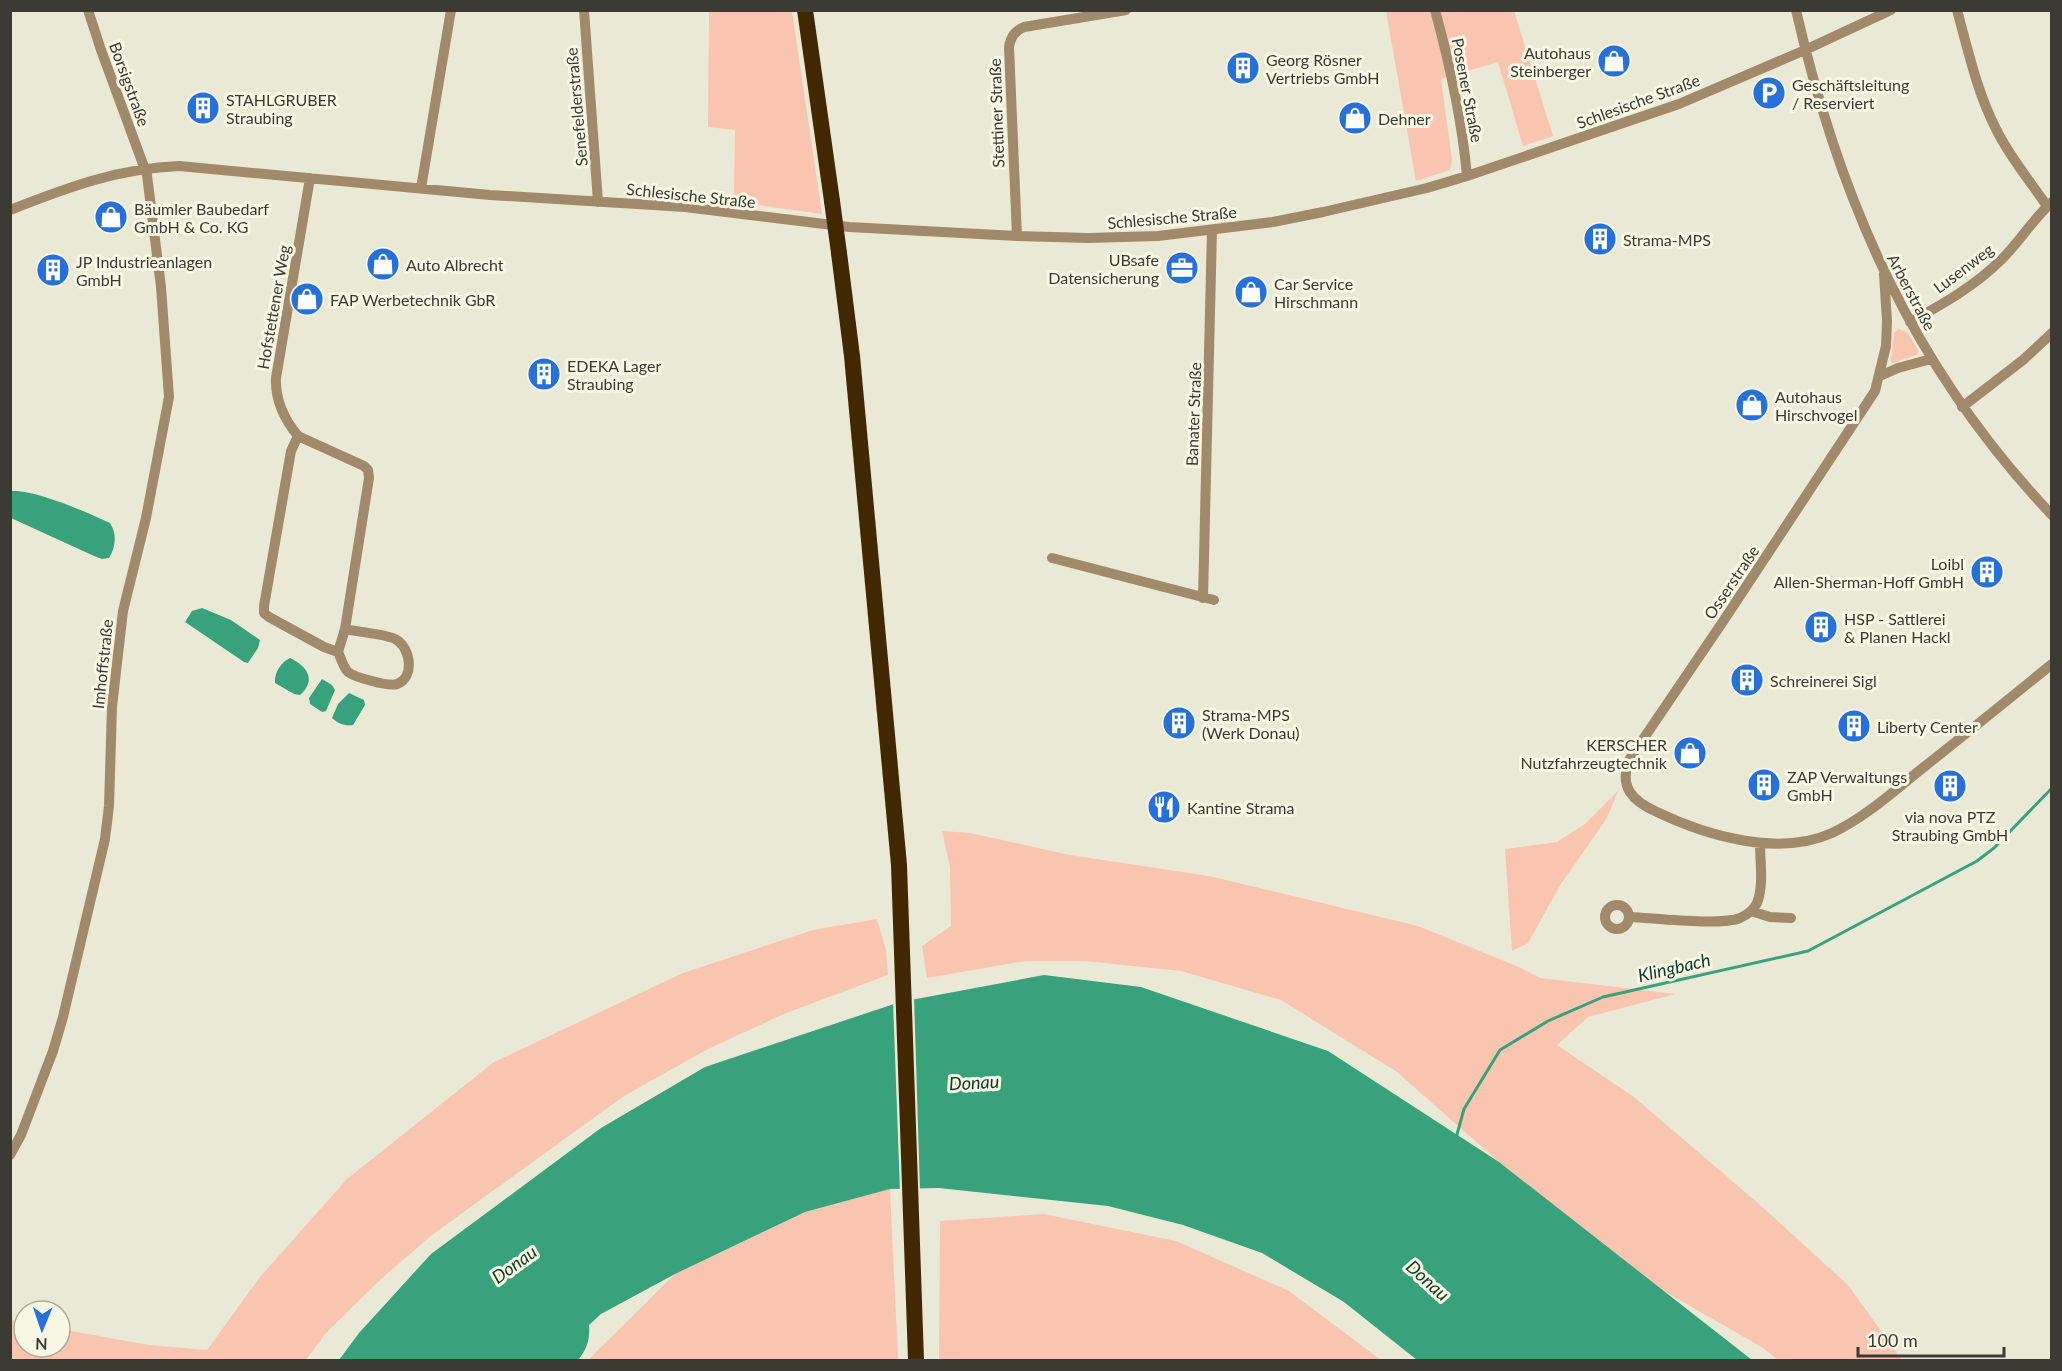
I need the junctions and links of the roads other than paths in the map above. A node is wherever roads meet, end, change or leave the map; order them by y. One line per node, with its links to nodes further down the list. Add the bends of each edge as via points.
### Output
1 (88, 10): 11 (street, Borsigstraße)
2 (451, 10): 14 (street)
3 (584, 10): 15 (street, Senefelderstraße)
4 (805, 10): 37 (highway, bridge, via 854,368 892,772 902,913)
5 (1126, 10): 19 (street, Stettiner Straße, via 1024,27 1010,40)
6 (1435, 10): 12 (street, Posener Straße, via 1461,119)
7 (1796, 10): 10 (street, Arberstraße)
8 (1891, 10): 10 (street, Schlesische Straße)
9 (1957, 10): 16 (street, via 1995,128)
10 (1805, 50): 12 (street, Schlesische Straße, via 1665,109); 20 (street, Arberstraße, via 1839,164)
11 (145, 168): 13 (street, Schlesische Straße, via 179,166); 17 (street, Schlesische Straße, via 86,181); 36 (street, Imhoffstraße, via 161,287 169,397 123,611 112,707 105,839 63,1017 21,1135)
12 (1467, 176): 18 (street, Schlesische Straße, via 1323,212)
13 (310, 178): 14 (street, Schlesische Straße); 26 (street, Hofstettener Weg, via 276,378 278,403)
14 (421, 188): 15 (street, Schlesische Straße)
15 (598, 202): 19 (street, Schlesische Straße, via 685,207 849,227)
16 (2049, 204): 21 (street, Lusenweg, via 1987,273)
17 (10, 210)
18 (1212, 230): 19 (street, Schlesische Straße, via 1126,238); 28 (street, Banater Straße, via 1208,599)
19 (1017, 236)
20 (1884, 274): 21 (street, Arberstraße); 24 (street, Osserstraße, via 1887,321)
21 (1910, 322): 23 (street, Arberstraße)
22 (2052, 333): 25 (street)
23 (1930, 359): 24 (street); 25 (street, Arberstraße)
24 (1880, 376): 32 (street, Osserstraße, via 1867,405 1624,772 1628,790 1656,812 1732,839)
25 (1962, 407): 27 (street, Arberstraße, via 2008,468)
26 (298, 436): 29 (street, via 368,470); 30 (street, via 291,452 264,613)
27 (2052, 515)
28 (1052, 558)
29 (345, 629): 30 (street); 30 (street, via 395,639 407,651 409,665 405,678 389,685 355,676 349,673)
30 (338, 652)
31 (2052, 664): 32 (street, via 1849,824 1810,840)
32 (1760, 843): 33 (street, via 1761,884)
33 (1751, 911): 34 (street, via 1742,918 1719,921); 35 (street)
34 (1630, 917)
35 (1791, 918)
36 (10, 1155)
37 (916, 1360)

